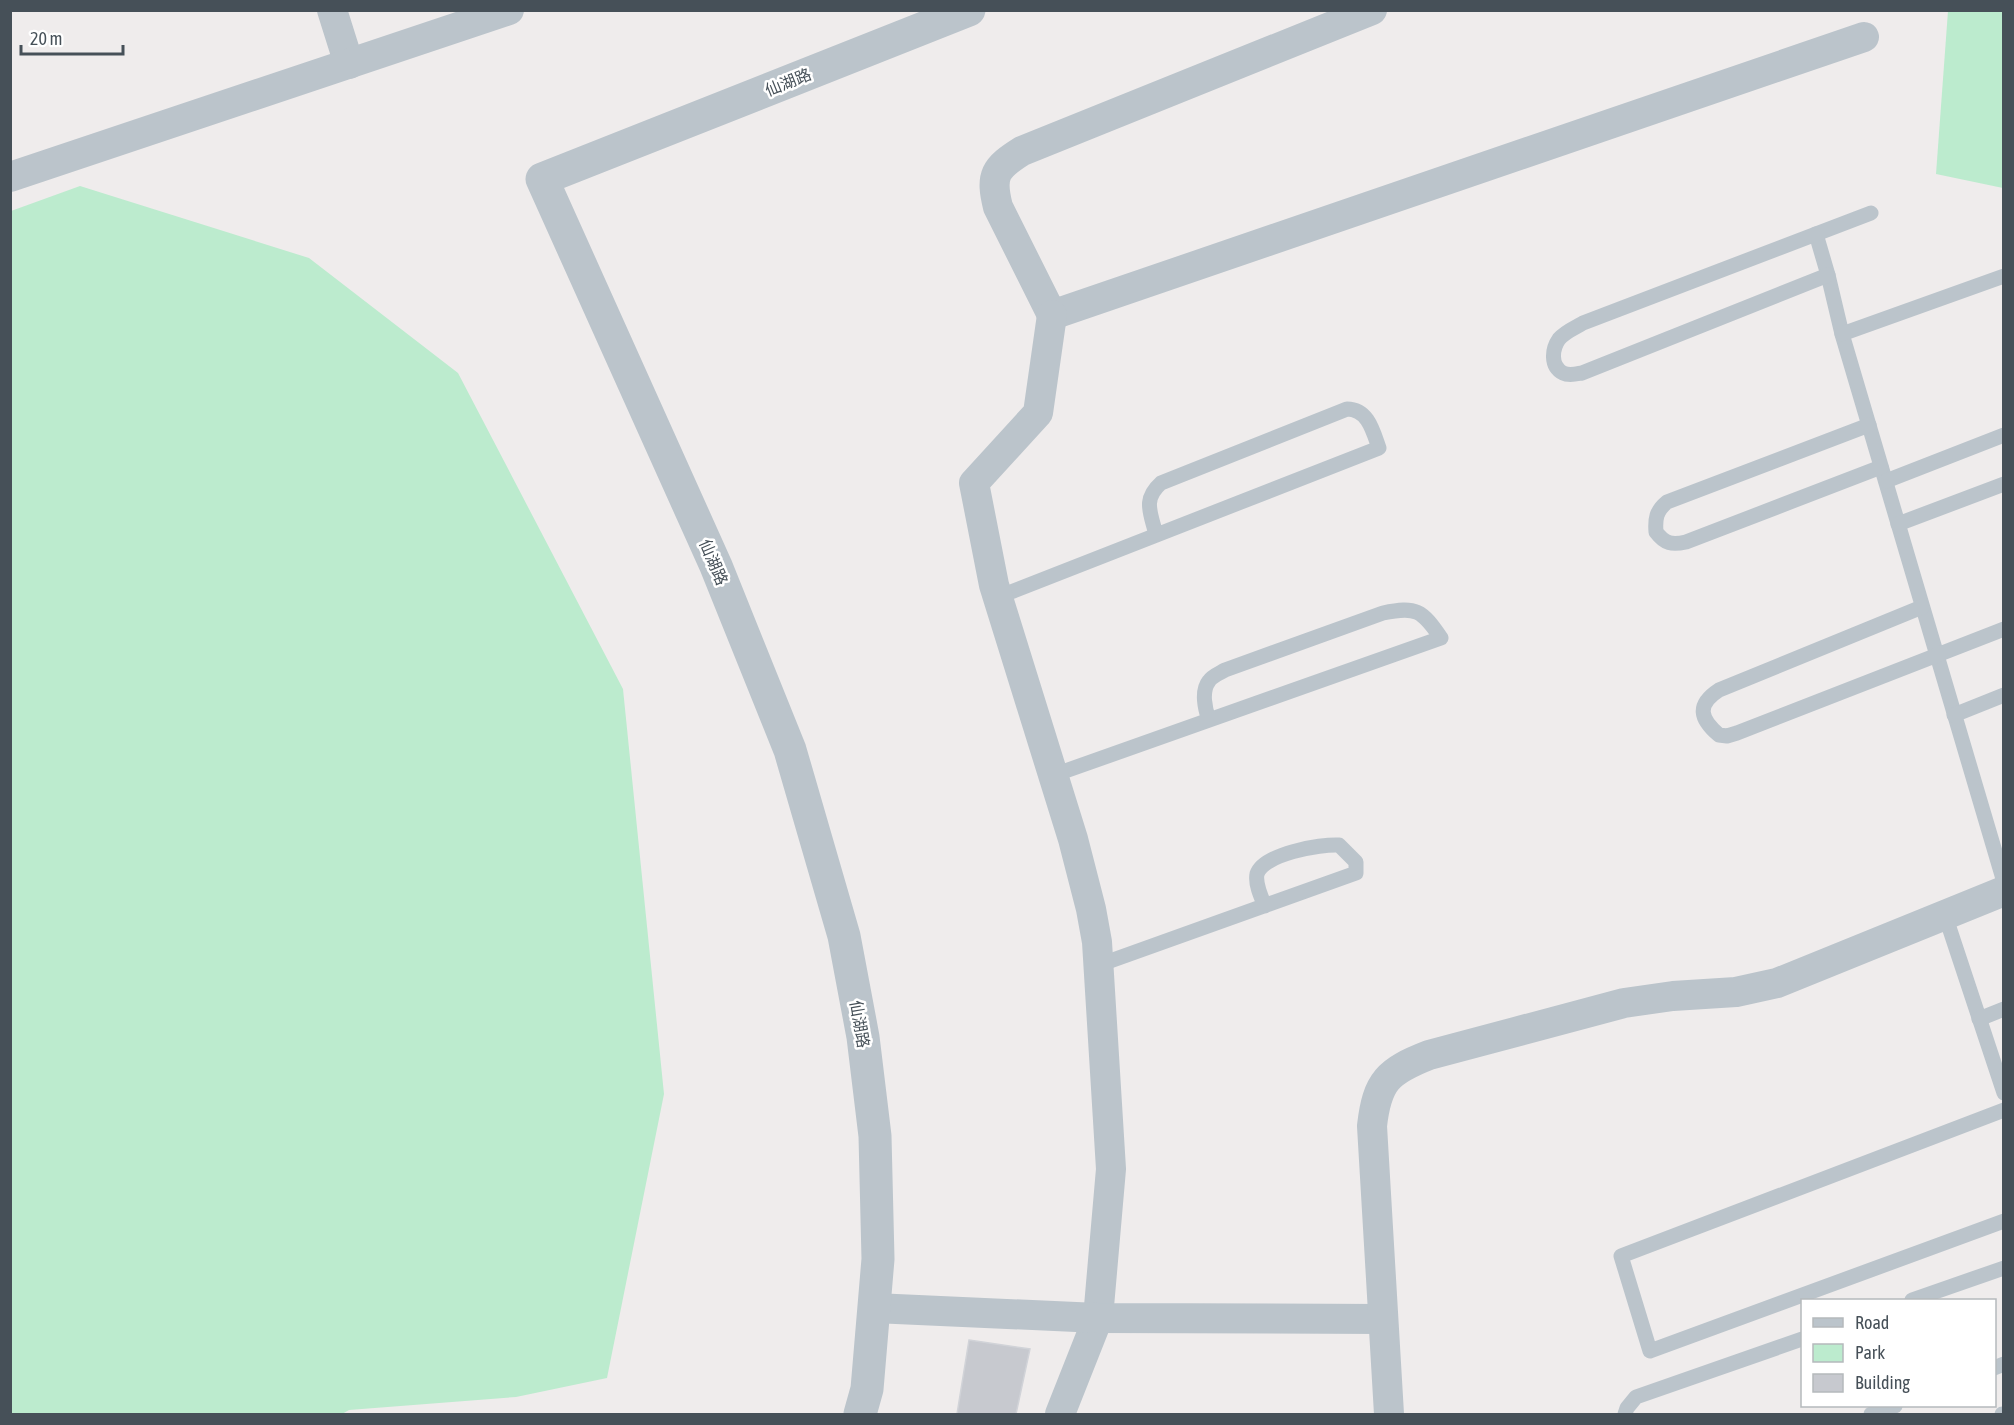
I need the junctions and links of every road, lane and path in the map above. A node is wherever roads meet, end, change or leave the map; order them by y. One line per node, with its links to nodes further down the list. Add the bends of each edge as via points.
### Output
1 (332, 10): 6 (street)
2 (509, 10): 6 (street)
3 (969, 10): 40 (street, 仙湖路, via 542,179 717,566 790,750 844,936 864,1037 875,1136 878,1259)
4 (1372, 10): 12 (street, via 1006,161 994,179 998,207)
5 (1864, 37): 12 (street)
6 (349, 64): 7 (street)
7 (10, 177)
8 (1871, 213): 9 (lane)
9 (1816, 234): 10 (lane); 10 (lane, via 1583,323 1567,332 1555,346 1555,365 1570,375 1582,373)
10 (1828, 275): 13 (lane)
11 (2004, 276): 13 (lane)
12 (1052, 315): 20 (street, via 1038,413 974,483)
13 (1842, 334): 14 (lane)
14 (1869, 425): 16 (lane); 16 (lane, via 1667,502 1657,512 1656,532 1667,543 1686,542)
15 (2004, 435): 16 (lane)
16 (1884, 474): 18 (lane)
17 (2004, 484): 18 (lane)
18 (1898, 524): 21 (lane)
19 (1156, 535): 19 (lane, via 1149,505 1152,491 1161,483 1347,409 1356,409 1372,428 1379,448); 20 (lane)
20 (998, 597): 27 (street)
21 (1923, 607): 23 (lane); 23 (lane, via 1719,690 1708,696 1703,714 1719,735 1737,734)
22 (2004, 629): 23 (lane)
23 (1937, 655): 25 (lane)
24 (2004, 695): 25 (lane)
25 (1954, 715): 28 (lane)
26 (1209, 720): 26 (lane, via 1353,669 1441,638 1417,611 1383,613 1225,670 1209,680 1205,689); 27 (lane)
27 (1054, 775): 32 (street, via 1091,909)
28 (2004, 882)
29 (2004, 891): 31 (street)
30 (1265, 906): 30 (lane, via 1356,873 1356,862 1339,845 1326,844 1274,859 1262,865 1257,874); 32 (lane)
31 (1945, 915): 34 (lane); 42 (street, via 1777,983 1736,992 1624,1003 1403,1065 1387,1079 1375,1100 1372,1126)
32 (1099, 965): 41 (street, via 1111,1169)
33 (2004, 1009): 34 (lane)
34 (1979, 1019): 35 (lane)
35 (2004, 1093)
36 (2004, 1110): 37 (lane, via 1621,1256 1650,1350)
37 (2004, 1221)
38 (2004, 1268): 39 (lane)
39 (1915, 1299)
40 (874, 1308): 41 (street); 45 (street, 仙湖路, via 867,1389)
41 (1098, 1318): 42 (street); 46 (street)
42 (1383, 1319): 47 (street)
43 (1801, 1340): 48 (lane, via 1636,1397)
44 (1892, 1407): 49 (lane)
45 (860, 1414)
46 (1060, 1414)
47 (1389, 1414)
48 (1625, 1414)
49 (1871, 1414)

